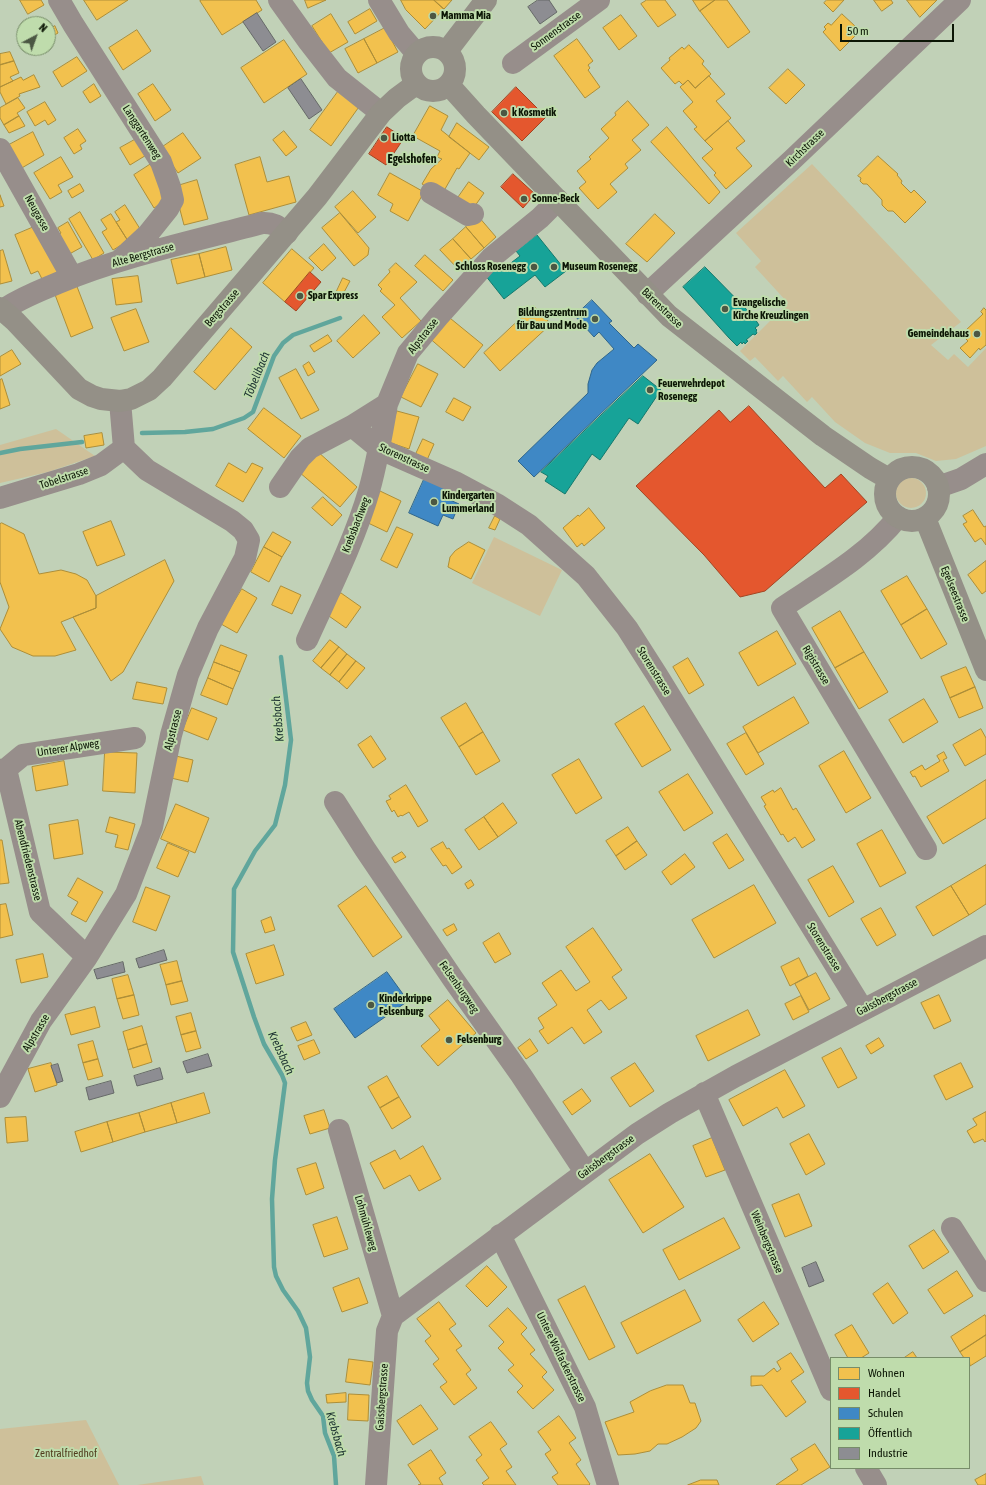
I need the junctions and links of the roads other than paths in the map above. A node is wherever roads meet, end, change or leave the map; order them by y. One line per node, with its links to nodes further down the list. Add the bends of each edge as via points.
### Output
1 (59, 0): 18 (street, Langgartenweg, via 161,162 170,187 172,200 168,210 148,234)
2 (279, 0): 12 (street, via 337,78)
3 (379, 0): 8 (street, via 399,33)
4 (486, 0): 7 (main road)
5 (600, 0): 9 (street, Sonnenstrasse)
6 (956, 1): 20 (street, Kirchstrasse, via 792,160)
7 (447, 51): 8 (main road, via 428,47); 11 (main road, via 452,57 456,71)
8 (416, 53): 10 (main road, via 410,65 412,78)
9 (513, 63)
10 (416, 84): 11 (main road, via 429,91 443,89); 12 (main road, Bergstrasse)
11 (449, 85): 15 (main road, Bärenstrasse)
12 (381, 113): 17 (main road, Bergstrasse)
13 (0, 149): 19 (street, Neugasse)
14 (431, 193): 16 (street, via 468,215)
15 (558, 200): 20 (main road, Bärenstrasse); 23 (street, Alpstrasse, via 491,258 438,317 408,353)
16 (473, 214)
17 (287, 233): 18 (street, Alte Bergstrasse, via 268,222); 22 (main road, Bergstrasse, via 162,378 149,390)
18 (120, 260): 19 (street, Alte Bergstrasse)
19 (72, 277): 21 (street, Alte Bergstrasse)
20 (647, 294): 28 (main road, Bärenstrasse, via 682,327 823,436)
21 (2, 309): 22 (main road, Bergstrasse, via 85,393 101,399)
22 (120, 401): 25 (street)
23 (387, 404): 24 (street); 26 (street, Krebsbachweg)
24 (352, 426): 26 (street, Storenstrasse); 29 (street, via 310,448)
25 (124, 448): 31 (street, Tobelstrasse, via 101,465 80,474); 41 (street, Alpstrasse, via 147,470 232,521 243,530 249,540 245,558 208,628 188,675 171,735 152,827 126,894)
26 (380, 449): 34 (street, Krebsbachweg, via 355,532); 42 (street, Storenstrasse, via 455,482 498,505 529,526 586,576 627,628 657,675)
27 (986, 464): 30 (street, via 961,479)
28 (889, 479): 30 (main road, via 903,468 920,468 931,476); 32 (main road, via 886,487 886,504)
29 (280, 487)
30 (938, 487): 33 (main road, via 937,505)
31 (0, 498)
32 (898, 517): 33 (main road, via 907,521); 39 (street, Rigistrasse, via 880,538 859,555 782,608)
33 (925, 518): 35 (main road, Egelseestrasse)
34 (307, 640)
35 (986, 670)
36 (135, 738): 37 (street, Unterer Alpweg, via 23,755)
37 (3, 769): 41 (street, Abendfriedenstrasse, via 40,912)
38 (335, 802): 46 (street, Felsenburgweg)
39 (926, 849)
40 (986, 946): 42 (street, Gaissbergstrasse)
41 (87, 957): 44 (street, Alpstrasse, via 41,1021)
42 (863, 1010): 43 (street, Gaissbergstrasse)
43 (704, 1093): 46 (street, Gaissbergstrasse, via 638,1134); 51 (street, Weinbergstrasse)
44 (0, 1097)
45 (339, 1130): 50 (street, Lohmühleweg)
46 (585, 1172): 48 (street, Gaissbergstrasse)
47 (952, 1228): 49 (street)
48 (500, 1235): 50 (street, Gaissbergstrasse); 54 (street, Untere Wolfackerstrasse, via 585,1406)
49 (986, 1281)
50 (393, 1316): 53 (street, Gaissbergstrasse, via 387,1331)
51 (830, 1388)
52 (867, 1469): 55 (street)
53 (376, 1485)
54 (608, 1485)
55 (876, 1485)

